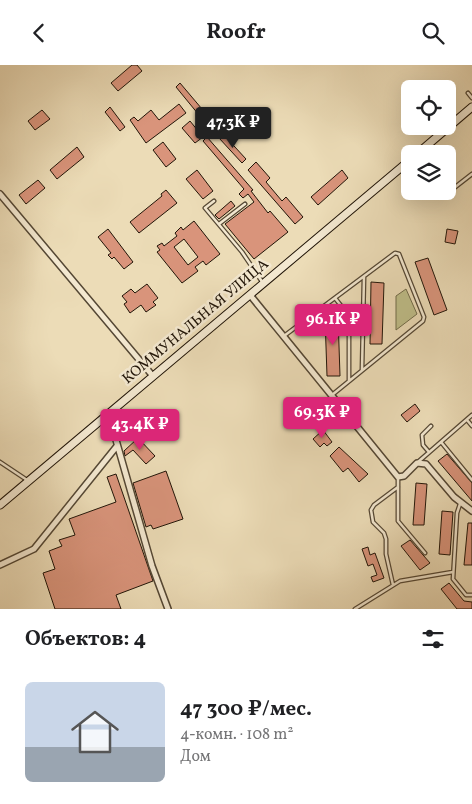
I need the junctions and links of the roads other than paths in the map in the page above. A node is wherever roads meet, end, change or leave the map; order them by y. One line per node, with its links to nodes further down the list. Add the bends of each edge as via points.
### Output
1 (468, 93): 2 (lane)
2 (472, 98)
3 (472, 107): 4 (main road)
4 (428, 145)
5 (401, 167): 13 (main road, КОММУНАЛЬНАЯ УЛИЦА)
6 (472, 174): 7 (lane)
7 (456, 186)
8 (0, 194): 18 (street)
9 (214, 201): 11 (lane, via 205,208)
10 (245, 204): 11 (lane)
11 (219, 224): 13 (lane)
12 (364, 276): 15 (lane); 17 (lane); 17 (lane, via 398,253 424,317)
13 (264, 283): 14 (main road, КОММУНАЛЬНАЯ УЛИЦА)
14 (250, 295): 16 (street); 18 (main road, КОММУНАЛЬНАЯ УЛИЦА)
15 (335, 298): 16 (lane); 19 (lane, via 349,316)
16 (284, 336): 20 (street)
17 (362, 370): 19 (lane)
18 (152, 375): 21 (main road, КОММУНАЛЬНАЯ УЛИЦА)
19 (349, 381): 20 (lane)
20 (332, 395): 31 (street)
21 (106, 415): 27 (street); 33 (main road, КОММУНАЛЬНАЯ УЛИЦА)
22 (472, 415): 23 (lane)
23 (467, 420): 25 (lane); 26 (lane)
24 (431, 426): 28 (lane, via 422,435 423,445)
25 (472, 426)
26 (440, 442): 28 (lane); 32 (lane)
27 (117, 446): 39 (street, via 34,549); 43 (street)
28 (429, 452): 30 (lane)
29 (0, 462): 33 (lane)
30 (417, 463): 31 (street, via 404,476); 35 (street, via 426,463)
31 (398, 477): 34 (lane)
32 (472, 480)
33 (28, 481): 36 (main road, КОММУНАЛЬНАЯ УЛИЦА)
34 (398, 487): 38 (lane, via 398,521); 41 (lane, via 370,510 373,522 386,539)
35 (460, 504): 37 (street); 40 (lane)
36 (0, 505)
37 (472, 511)
38 (426, 553)
39 (0, 565)
40 (453, 572): 41 (lane); 42 (lane, via 453,579 459,587 466,595)
41 (393, 585): 44 (lane)
42 (472, 595)
43 (168, 609)
44 (356, 609)

